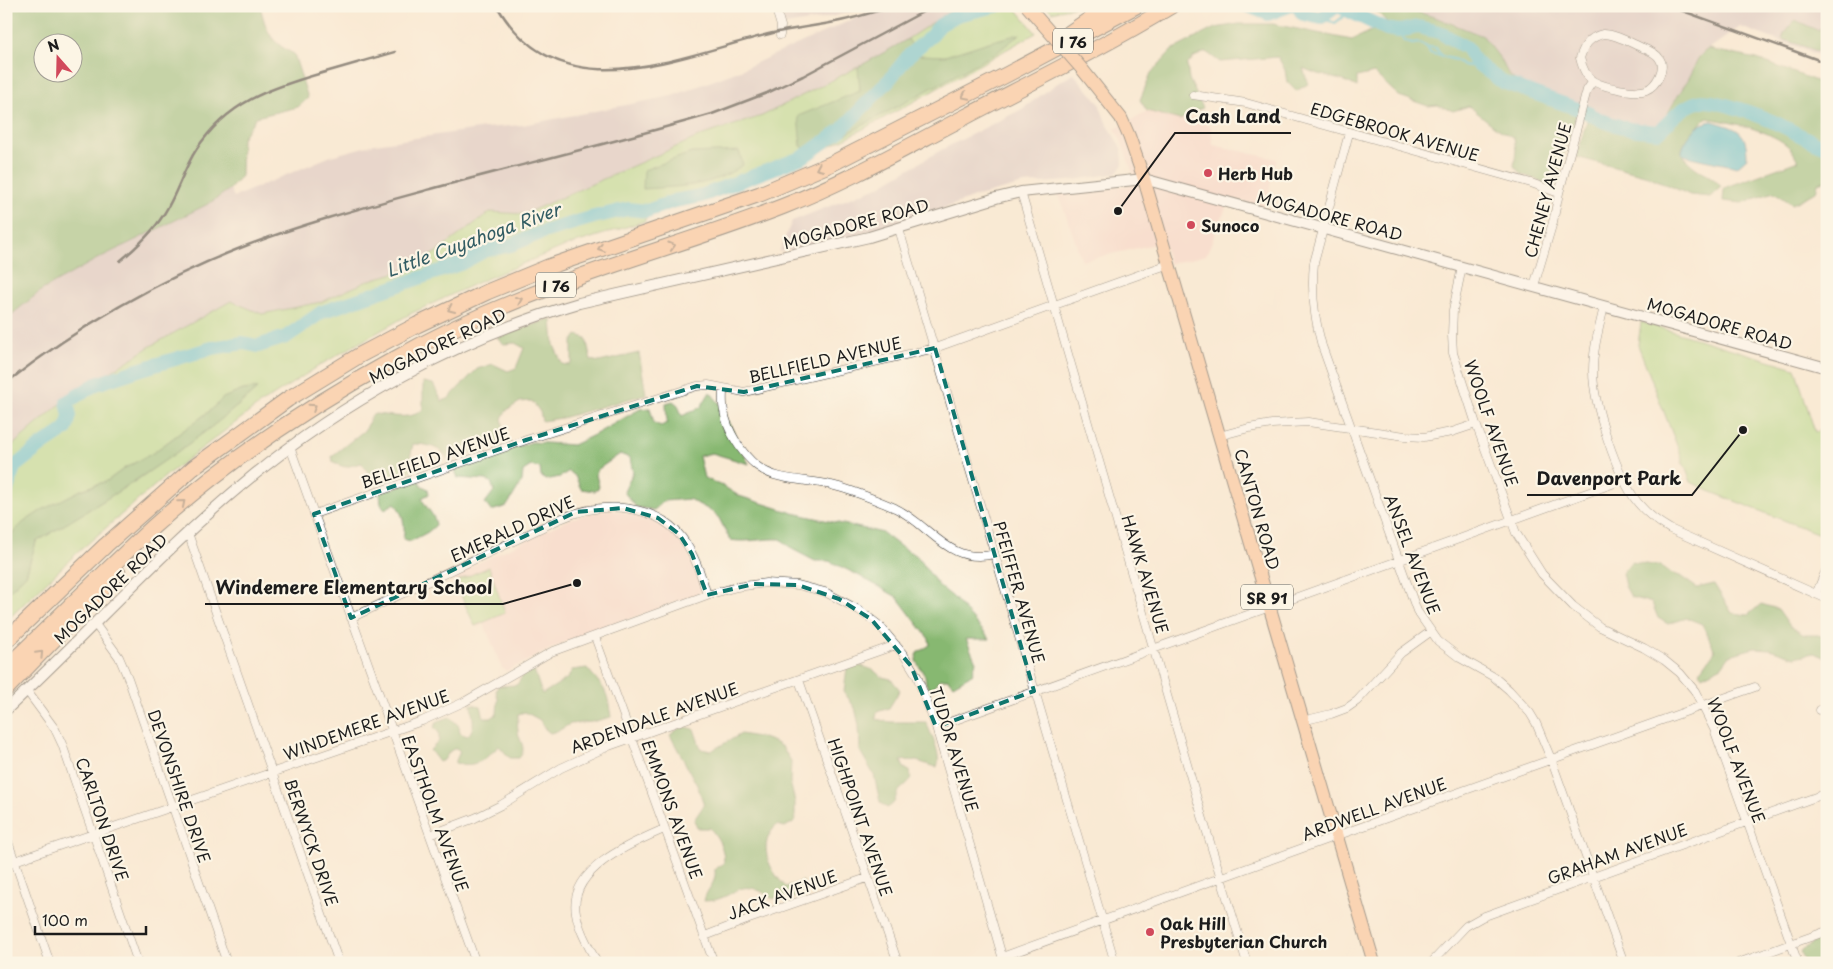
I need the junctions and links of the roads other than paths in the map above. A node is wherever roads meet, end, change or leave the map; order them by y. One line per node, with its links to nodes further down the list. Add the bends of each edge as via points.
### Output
1 (775, 6): 6 (street, via 781,26)
2 (1027, 6): 11 (main road, SR 91, bridge, via 1121,118)
3 (1109, 6): 7 (highway)
4 (1136, 6): 7 (highway, I 76)
5 (1171, 6): 31 (highway, I 76, one-way to 5, via 280,428 352,382 413,349 525,297 743,222 829,186 1084,55)
6 (780, 35)
7 (1008, 74): 45 (highway, I 76, one-way to 45, via 860,150 788,182 709,213 539,270 478,296 360,355 288,399 193,468 138,514)
8 (1593, 82): 8 (street, via 1628,92 1644,91 1656,83 1662,64 1652,52 1623,39 1597,35 1586,44 1580,58); 13 (street, CHENEY AVENUE, via 1587,90)
9 (1193, 95): 10 (street, EDGEBROOK AVENUE, via 1246,103)
10 (1349, 133): 13 (street, EDGEBROOK AVENUE); 14 (street, ANSEL AVENUE)
11 (1144, 179): 12 (street, MOGADORE ROAD); 14 (street, MOGADORE ROAD); 16 (main road, CANTON ROAD / SR 91)
12 (1021, 192): 15 (street, MOGADORE ROAD); 19 (street, HAWK AVENUE)
13 (1559, 193): 18 (street, CHENEY AVENUE)
14 (1323, 228): 17 (street, MOGADORE ROAD); 25 (street, ANSEL AVENUE, via 1314,263 1314,312 1322,346)
15 (899, 229): 21 (street, PFEIFFER AVENUE); 27 (street, MOGADORE ROAD, via 603,297 529,318 474,340 403,376)
16 (1169, 264): 19 (street, BELLFIELD AVENUE); 26 (main road, CANTON ROAD / SR 91)
17 (1462, 267): 18 (street, MOGADORE ROAD); 24 (street, WOOLF AVENUE, via 1452,341 1456,365)
18 (1534, 286): 20 (street, MOGADORE ROAD)
19 (1053, 306): 21 (street, BELLFIELD AVENUE); 47 (street, HAWK AVENUE)
20 (1604, 307): 22 (street, MOGADORE ROAD); 28 (street, via 1594,353 1595,390)
21 (935, 348): 23 (street, BELLFIELD AVENUE, via 744,392); 33 (street, PFEIFFER AVENUE)
22 (1827, 368)
23 (723, 388): 29 (street, BELLFIELD AVENUE, via 697,386 526,440); 33 (street, via 728,425 742,449 762,469 864,495 909,516 961,554 975,557)
24 (1476, 424): 25 (street, via 1424,437); 30 (street, WOOLF AVENUE)
25 (1351, 428): 26 (street, via 1290,422); 34 (street, ANSEL AVENUE)
26 (1219, 436): 40 (main road, CANTON ROAD / SR 91)
27 (290, 448): 29 (street, EASTHOLM AVENUE); 32 (street, MOGADORE ROAD)
28 (1623, 480): 30 (street); 37 (street, via 1647,513 1670,529)
29 (314, 514): 41 (street, EASTHOLM AVENUE)
30 (1510, 520): 34 (street); 54 (street, WOOLF AVENUE, via 1542,574 1563,597 1600,627 1670,664 1689,682)
31 (154, 526): 48 (highway, I 76); 51 (highway, one-way to 31, via 107,585)
32 (188, 533): 42 (street, MOGADORE ROAD); 61 (street, BERWYCK DRIVE)
33 (994, 554): 53 (street, PFEIFFER AVENUE)
34 (1399, 560): 40 (street); 43 (street, ANSEL AVENUE, via 1418,611)
35 (1827, 568): 37 (street)
36 (815, 590): 38 (street, WINDEMERE AVENUE, via 766,583); 46 (street, TUDOR AVENUE, via 859,610 880,626)
37 (1816, 594): 39 (street)
38 (707, 595): 41 (street, EMERALD DRIVE, via 690,549 670,526 637,510 605,507 568,516); 44 (street, WINDEMERE AVENUE)
39 (1827, 599)
40 (1270, 607): 47 (street); 56 (main road, CANTON ROAD / SR 91)
41 (351, 618): 58 (street, EASTHOLM AVENUE)
42 (95, 624): 52 (street, MOGADORE ROAD); 63 (street, DEVONSHIRE DRIVE, via 122,662)
43 (1430, 632): 56 (street, via 1401,653 1357,701 1336,712); 60 (street, ANSEL AVENUE, via 1448,650 1494,677 1518,699 1536,723)
44 (596, 637): 58 (street, WINDEMERE AVENUE, via 551,652 464,702); 59 (street, EMMONS AVENUE)
45 (6, 639)
46 (896, 645): 49 (street, ARDENDALE AVENUE); 57 (street, TUDOR AVENUE, via 917,676)
47 (1154, 649): 53 (street); 74 (street, HAWK AVENUE)
48 (6, 668)
49 (799, 680): 59 (street, ARDENDALE AVENUE); 73 (street, HIGHPOINT AVENUE)
50 (1755, 686): 54 (street, ARDWELL AVENUE)
51 (6, 689)
52 (27, 691): 55 (street, MOGADORE ROAD); 66 (street, CARLTON DRIVE, via 55,729)
53 (1034, 691): 57 (street); 75 (street, PFEIFFER AVENUE)
54 (1703, 704): 60 (street, ARDWELL AVENUE); 64 (street, WOOLF AVENUE)
55 (6, 710)
56 (1302, 721): 69 (main road, CANTON ROAD / SR 91)
57 (936, 727): 79 (street, TUDOR AVENUE)
58 (392, 731): 61 (street, WINDEMERE AVENUE); 67 (street, EASTHOLM AVENUE)
59 (632, 738): 65 (street, EMMONS AVENUE); 67 (street, ARDENDALE AVENUE, via 577,760 500,805)
60 (1551, 759): 69 (street, ARDWELL AVENUE); 72 (street, ANSEL AVENUE)
61 (273, 772): 63 (street, WINDEMERE AVENUE); 83 (street, BERWYCK DRIVE)
62 (1827, 793): 64 (street, GRAHAM AVENUE)
63 (172, 807): 66 (street, WINDEMERE AVENUE); 82 (street, DEVONSHIRE DRIVE)
64 (1747, 822): 72 (street, GRAHAM AVENUE); 78 (street, WOOLF AVENUE)
65 (664, 829): 77 (street, EMMONS AVENUE); 85 (street, via 610,856 591,871 579,889 575,906 578,924)
66 (94, 834): 70 (street, WINDEMERE AVENUE); 81 (street, CARLTON DRIVE)
67 (430, 835): 84 (street, EASTHOLM AVENUE)
68 (6, 836): 70 (street)
69 (1336, 836): 74 (street, ARDWELL AVENUE); 90 (main road, CANTON ROAD / SR 91)
70 (15, 862): 71 (street, WINDEMERE AVENUE); 80 (street)
71 (6, 864)
72 (1592, 877): 91 (street, GRAHAM AVENUE, via 1476,920 1457,934); 92 (street, ANSEL AVENUE)
73 (867, 878): 77 (street, JACK AVENUE); 87 (street, HIGHPOINT AVENUE)
74 (1221, 878): 75 (street, ARDWELL AVENUE); 89 (street, HAWK AVENUE)
75 (1102, 921): 79 (street, ARDWELL AVENUE); 88 (street, PFEIFFER AVENUE)
76 (1827, 931): 78 (street)
77 (705, 936): 86 (street, EMMONS AVENUE)
78 (1790, 944): 93 (street); 94 (street, WOOLF AVENUE)
79 (1003, 960)
80 (50, 963)
81 (138, 963)
82 (227, 963)
83 (339, 963)
84 (476, 963)
85 (597, 963)
86 (714, 963)
87 (898, 963)
88 (1115, 963)
89 (1247, 963)
90 (1374, 963)
91 (1430, 963)
92 (1624, 963)
93 (1738, 963)
94 (1798, 963)

